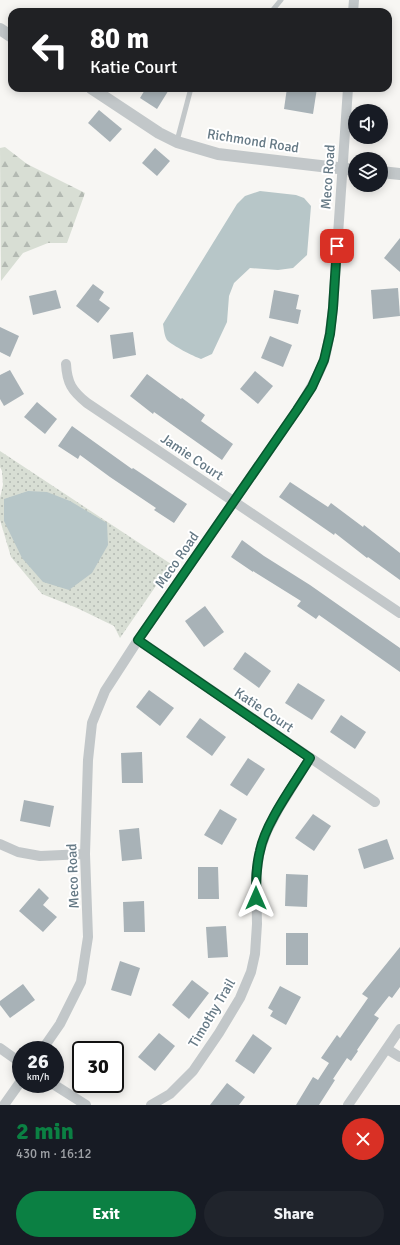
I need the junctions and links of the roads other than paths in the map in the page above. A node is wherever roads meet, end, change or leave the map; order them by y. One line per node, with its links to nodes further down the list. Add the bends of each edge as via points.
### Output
1 (281, 0): 2 (lane)
2 (274, 8)
3 (97, 92): 6 (street, Richmond Road)
4 (190, 92): 6 (lane)
5 (348, 92): 7 (street, Meco Road)
6 (177, 142): 8 (street, Richmond Road, via 218,154)
7 (349, 152)
8 (348, 170)
9 (388, 173): 10 (street)
10 (400, 174)
11 (348, 179): 13 (street, Meco Road, via 330,334 324,360 312,387)
12 (66, 364): 13 (street, Jamie Court, via 70,385 77,395)
13 (234, 502): 14 (street, Jamie Court); 15 (street, Meco Road)
14 (400, 613)
15 (138, 640): 16 (street, Katie Court); 19 (street, Meco Road, via 104,691 92,723 88,760)
16 (310, 758): 17 (street, Katie Court); 30 (street, Timothy Trail, via 279,808 260,850 256,875 257,924 254,954 251,972 240,998 193,1071 170,1094)
17 (375, 802)
18 (0, 844): 19 (street, via 18,852 40,856)
19 (85, 854): 21 (street, Meco Road, via 88,937 81,982 60,1024)
20 (400, 1029): 23 (street)
21 (48, 1041)
22 (0, 1048): 24 (street)
23 (387, 1049): 25 (street); 31 (street)
24 (12, 1057)
25 (400, 1057)
26 (64, 1091): 29 (street)
27 (12, 1093): 28 (street)
28 (4, 1105)
29 (86, 1105)
30 (151, 1105)
31 (348, 1105)

